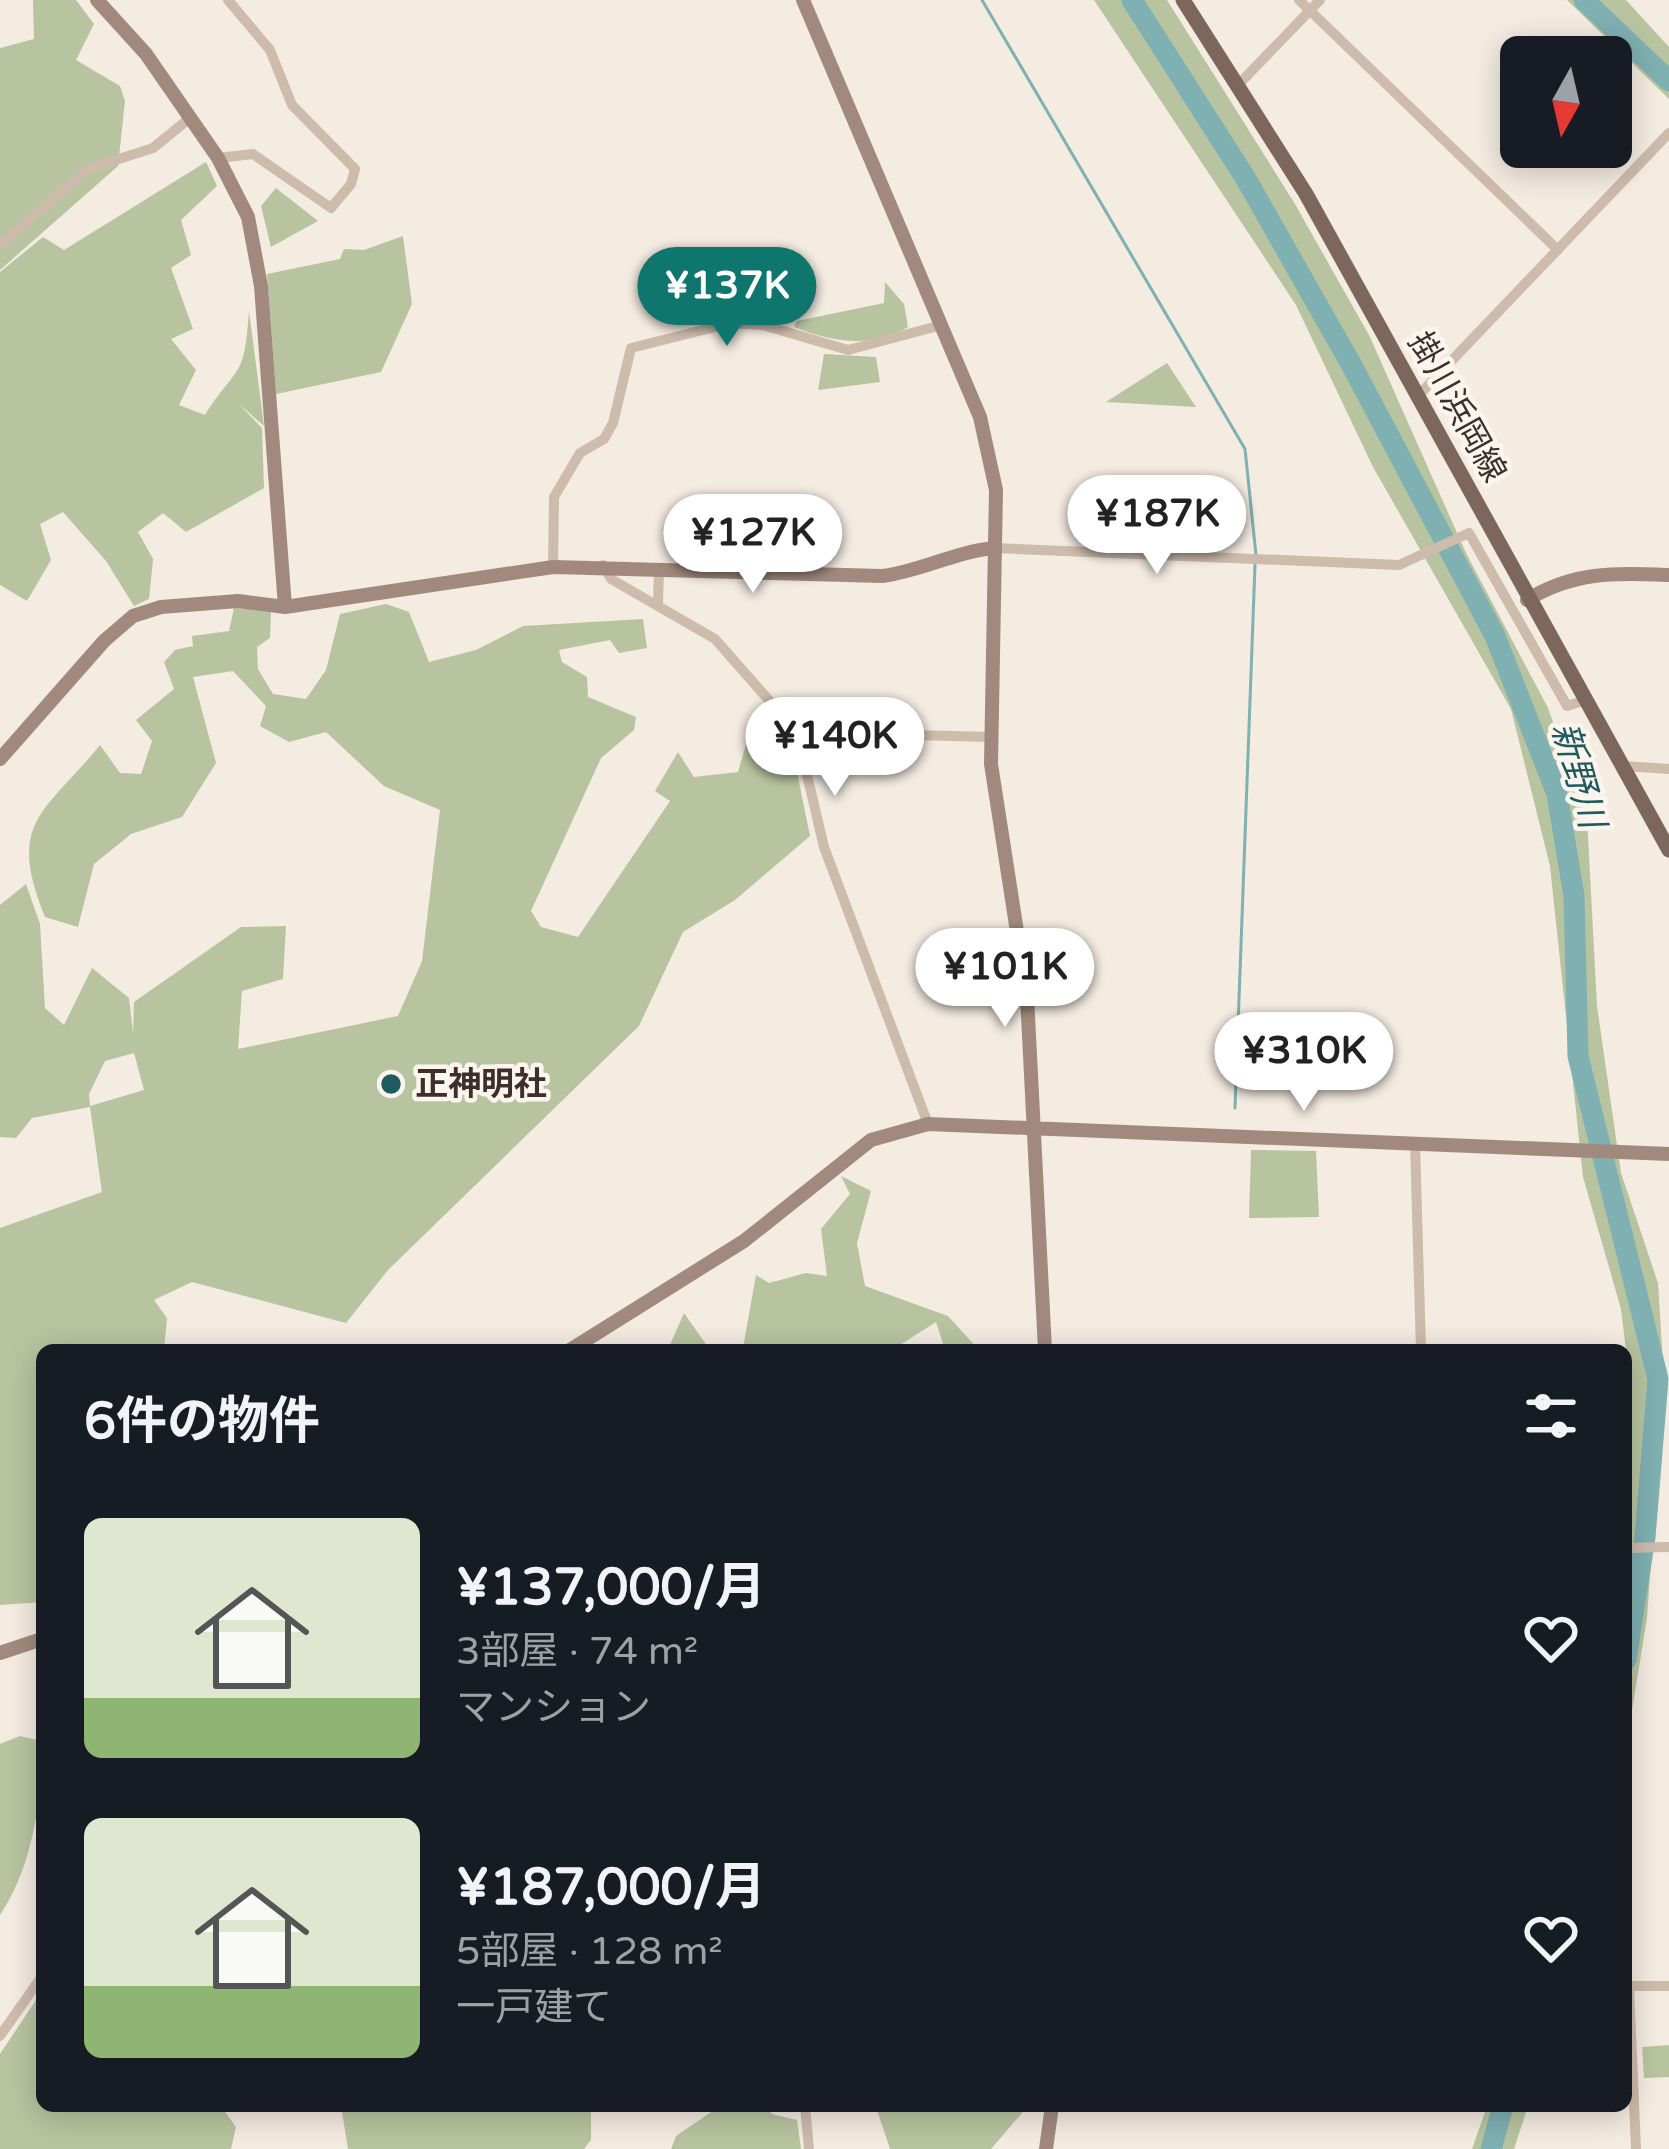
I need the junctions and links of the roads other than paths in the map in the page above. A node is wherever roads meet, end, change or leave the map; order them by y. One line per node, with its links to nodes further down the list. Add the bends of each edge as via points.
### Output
1 (97, 0): 9 (street)
2 (228, 0): 11 (street, via 271,50 292,105 355,169 331,208 253,154)
3 (803, 0): 14 (street)
4 (1183, 0): 8 (main road, 掛川浜岡線)
5 (1299, 0): 7 (street)
6 (1320, 0): 7 (street)
7 (1310, 10): 8 (street); 13 (street)
8 (1240, 83): 15 (main road, 掛川浜岡線)
9 (190, 118): 11 (street); 12 (street, via 153,148 88,169)
10 (1669, 133): 13 (street)
11 (218, 158): 23 (street, via 258,254)
12 (0, 245)
13 (1558, 250): 15 (street)
14 (938, 326): 16 (street, via 988,441); 18 (street, via 848,350 731,323 632,348 613,423 580,453 554,497)
15 (1416, 398): 21 (main road, 掛川浜岡線)
16 (994, 548): 19 (street, via 882,576); 24 (street, via 1399,565 1469,532 1567,706); 26 (street)
17 (603, 566): 18 (street); 19 (street); 22 (street, via 611,579)
18 (554, 567): 23 (street)
19 (659, 570): 22 (street)
20 (1669, 575): 21 (street, via 1600,572 1551,585)
21 (1527, 601): 24 (main road, 掛川浜岡線)
22 (658, 604): 25 (street, via 716,639)
23 (285, 607): 27 (street, via 238,601 133,616)
24 (1582, 701): 28 (main road, 掛川浜岡線)
25 (796, 732): 26 (street); 31 (street, via 824,847)
26 (990, 736): 32 (street, via 1028,996)
27 (0, 759)
28 (1623, 766): 29 (street); 30 (main road, 掛川浜岡線)
29 (1669, 769)
30 (1669, 850)
31 (928, 1124): 32 (street); 35 (street, via 871,1140 744,1240)
32 (1036, 1126): 33 (street); 38 (street)
33 (1414, 1144): 34 (street); 39 (street)
34 (1669, 1154)
35 (596, 1334): 36 (street); 37 (street)
36 (580, 1344)
37 (600, 1344)
38 (1045, 1344)
39 (1421, 1344)
40 (1663, 1546): 41 (street)
41 (1632, 1548)
42 (36, 1641): 43 (street)
43 (0, 1653)
44 (36, 1985): 47 (street)
45 (1632, 1986): 46 (street)
46 (1669, 1986)
47 (0, 2036)
48 (1632, 2068): 53 (street)
49 (805, 2112): 51 (street)
50 (1051, 2112): 52 (street)
51 (808, 2149)
52 (1046, 2149)
53 (1636, 2149)

